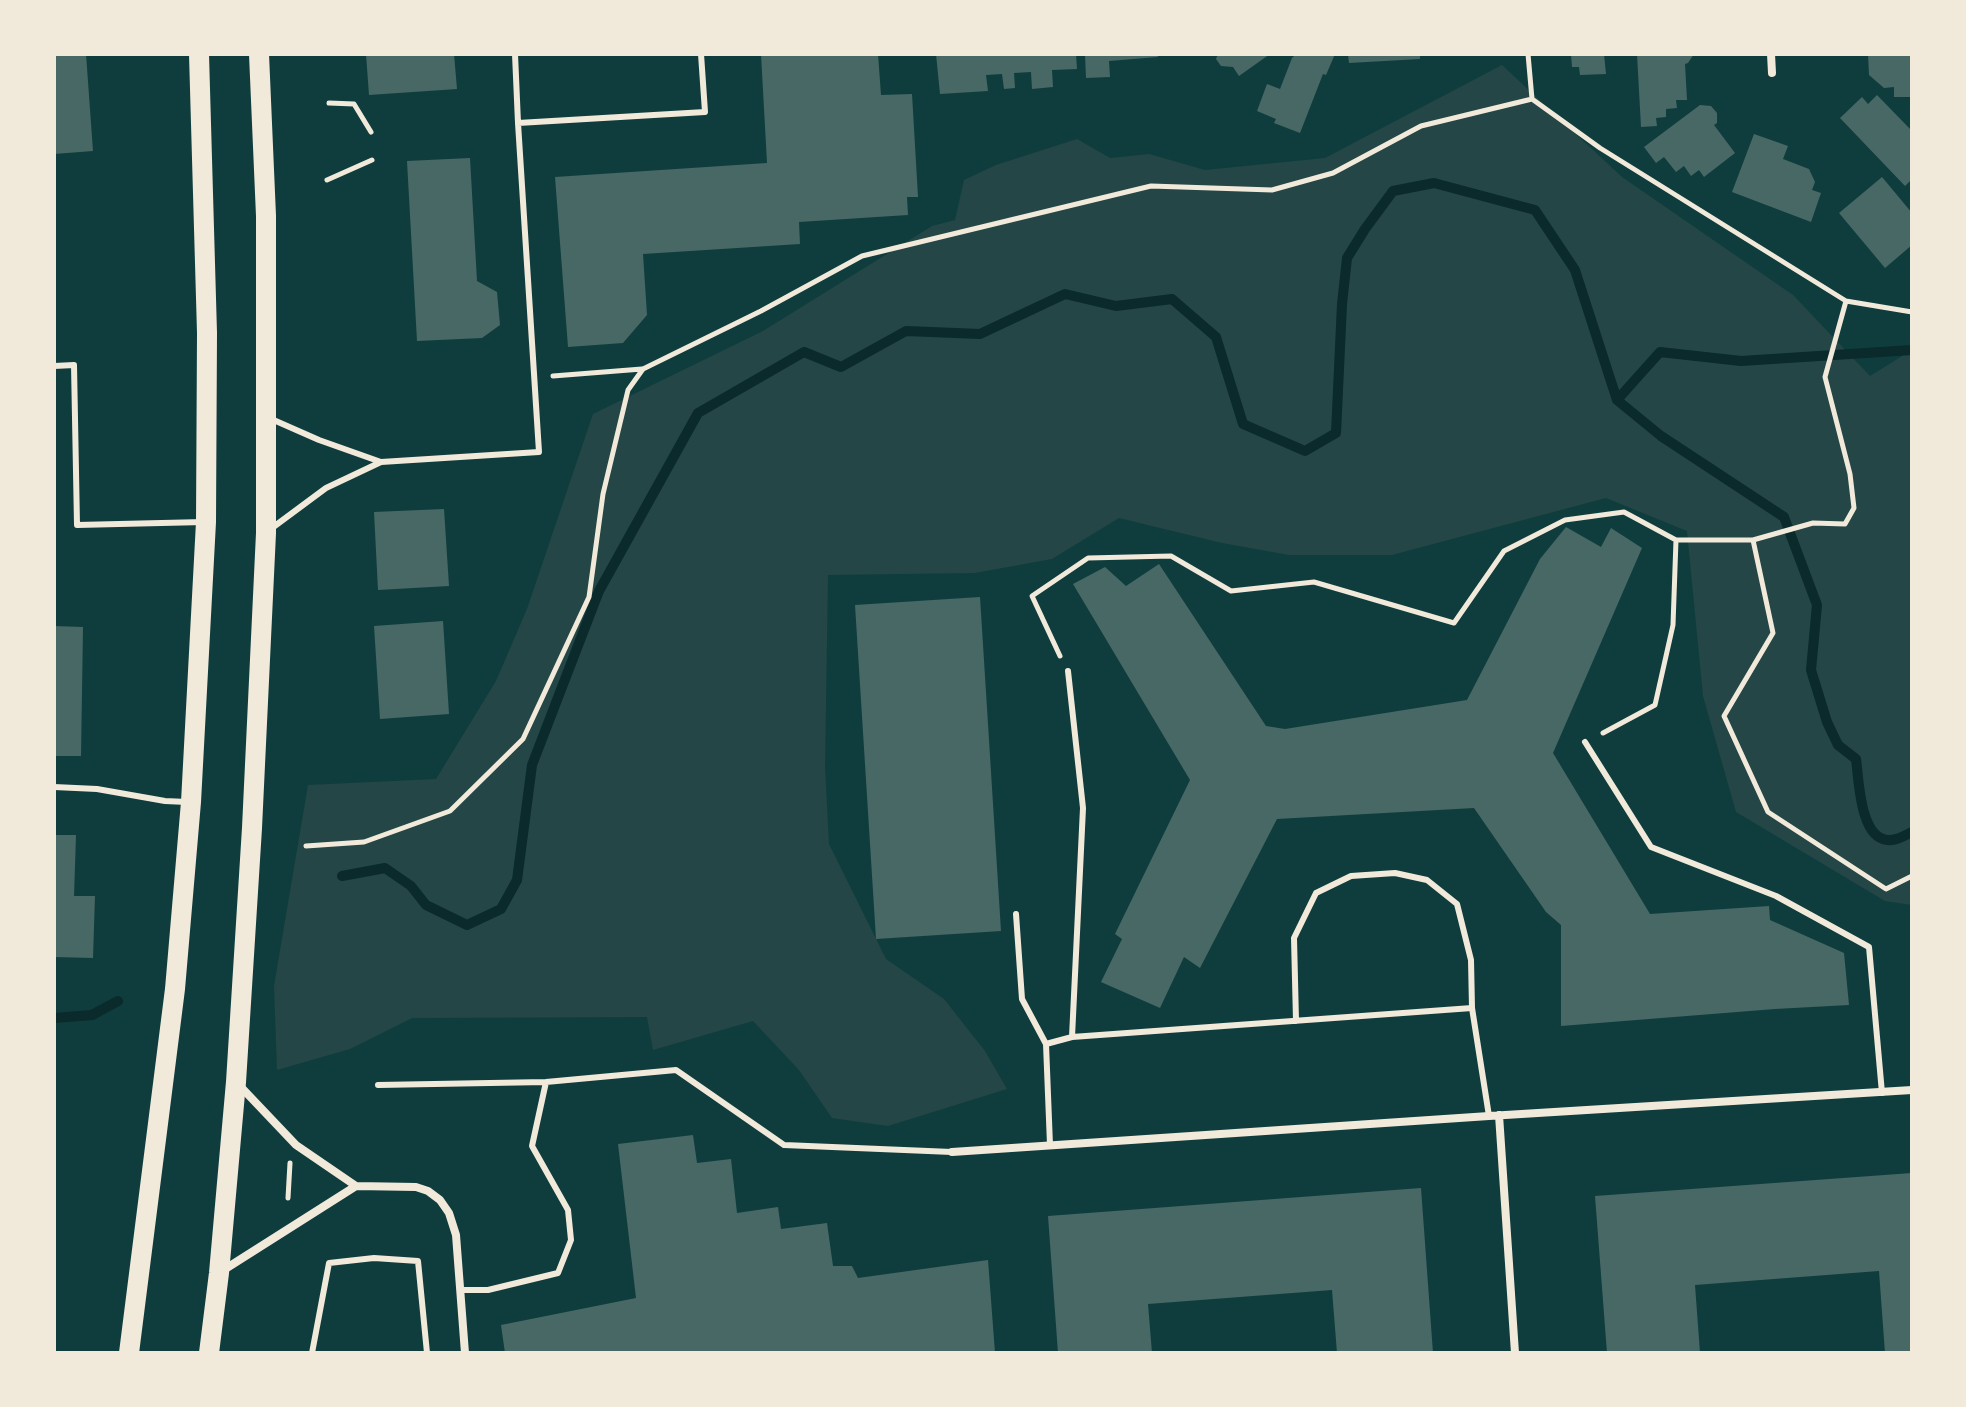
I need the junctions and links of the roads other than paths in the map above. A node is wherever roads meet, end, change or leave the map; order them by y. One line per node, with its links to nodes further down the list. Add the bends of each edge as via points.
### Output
1 (199, 54): 11 (main road)
2 (259, 54): 9 (main road)
3 (515, 54): 7 (lane)
4 (701, 54): 7 (lane, via 705,112)
5 (1771, 54): 6 (street)
6 (1772, 73)
7 (518, 123): 10 (lane, via 539,452)
8 (54, 366): 11 (lane, via 74,365 77,525)
9 (266, 416): 10 (lane); 12 (main road)
10 (381, 462): 12 (lane, via 326,488)
11 (206, 522): 16 (main road)
12 (266, 533): 22 (main road)
13 (1068, 671): 20 (lane, via 1083,808)
14 (1585, 742): 26 (lane, via 1651,847 1776,896 1869,947)
15 (54, 787): 16 (lane)
16 (191, 802): 33 (main road, via 175,989)
17 (1016, 914): 21 (lane, via 1022,999)
18 (1472, 1008): 19 (lane); 19 (lane, via 1471,960 1457,904 1427,880 1395,873 1351,876 1316,893 1294,938); 27 (lane)
19 (1296, 1021): 20 (lane)
20 (1072, 1037): 21 (lane)
21 (1046, 1044): 28 (lane)
22 (236, 1082): 30 (street, via 296,1145); 31 (main road)
23 (546, 1082): 24 (lane); 29 (lane, via 676,1070 784,1145); 32 (lane, via 532,1146 568,1210 571,1240 558,1273 488,1290)
24 (378, 1085)
25 (1912, 1090): 26 (street)
26 (1882, 1093): 27 (street)
27 (1494, 1116): 28 (street); 38 (street)
28 (1050, 1145): 29 (street)
29 (952, 1152)
30 (356, 1186): 31 (street); 32 (street, via 416,1187 440,1200 456,1235)
31 (219, 1273): 34 (main road)
32 (461, 1290): 37 (street)
33 (129, 1353)
34 (209, 1353)
35 (312, 1353): 36 (lane, via 329,1263 374,1258 418,1261)
36 (427, 1353)
37 (465, 1353)
38 (1515, 1353)

